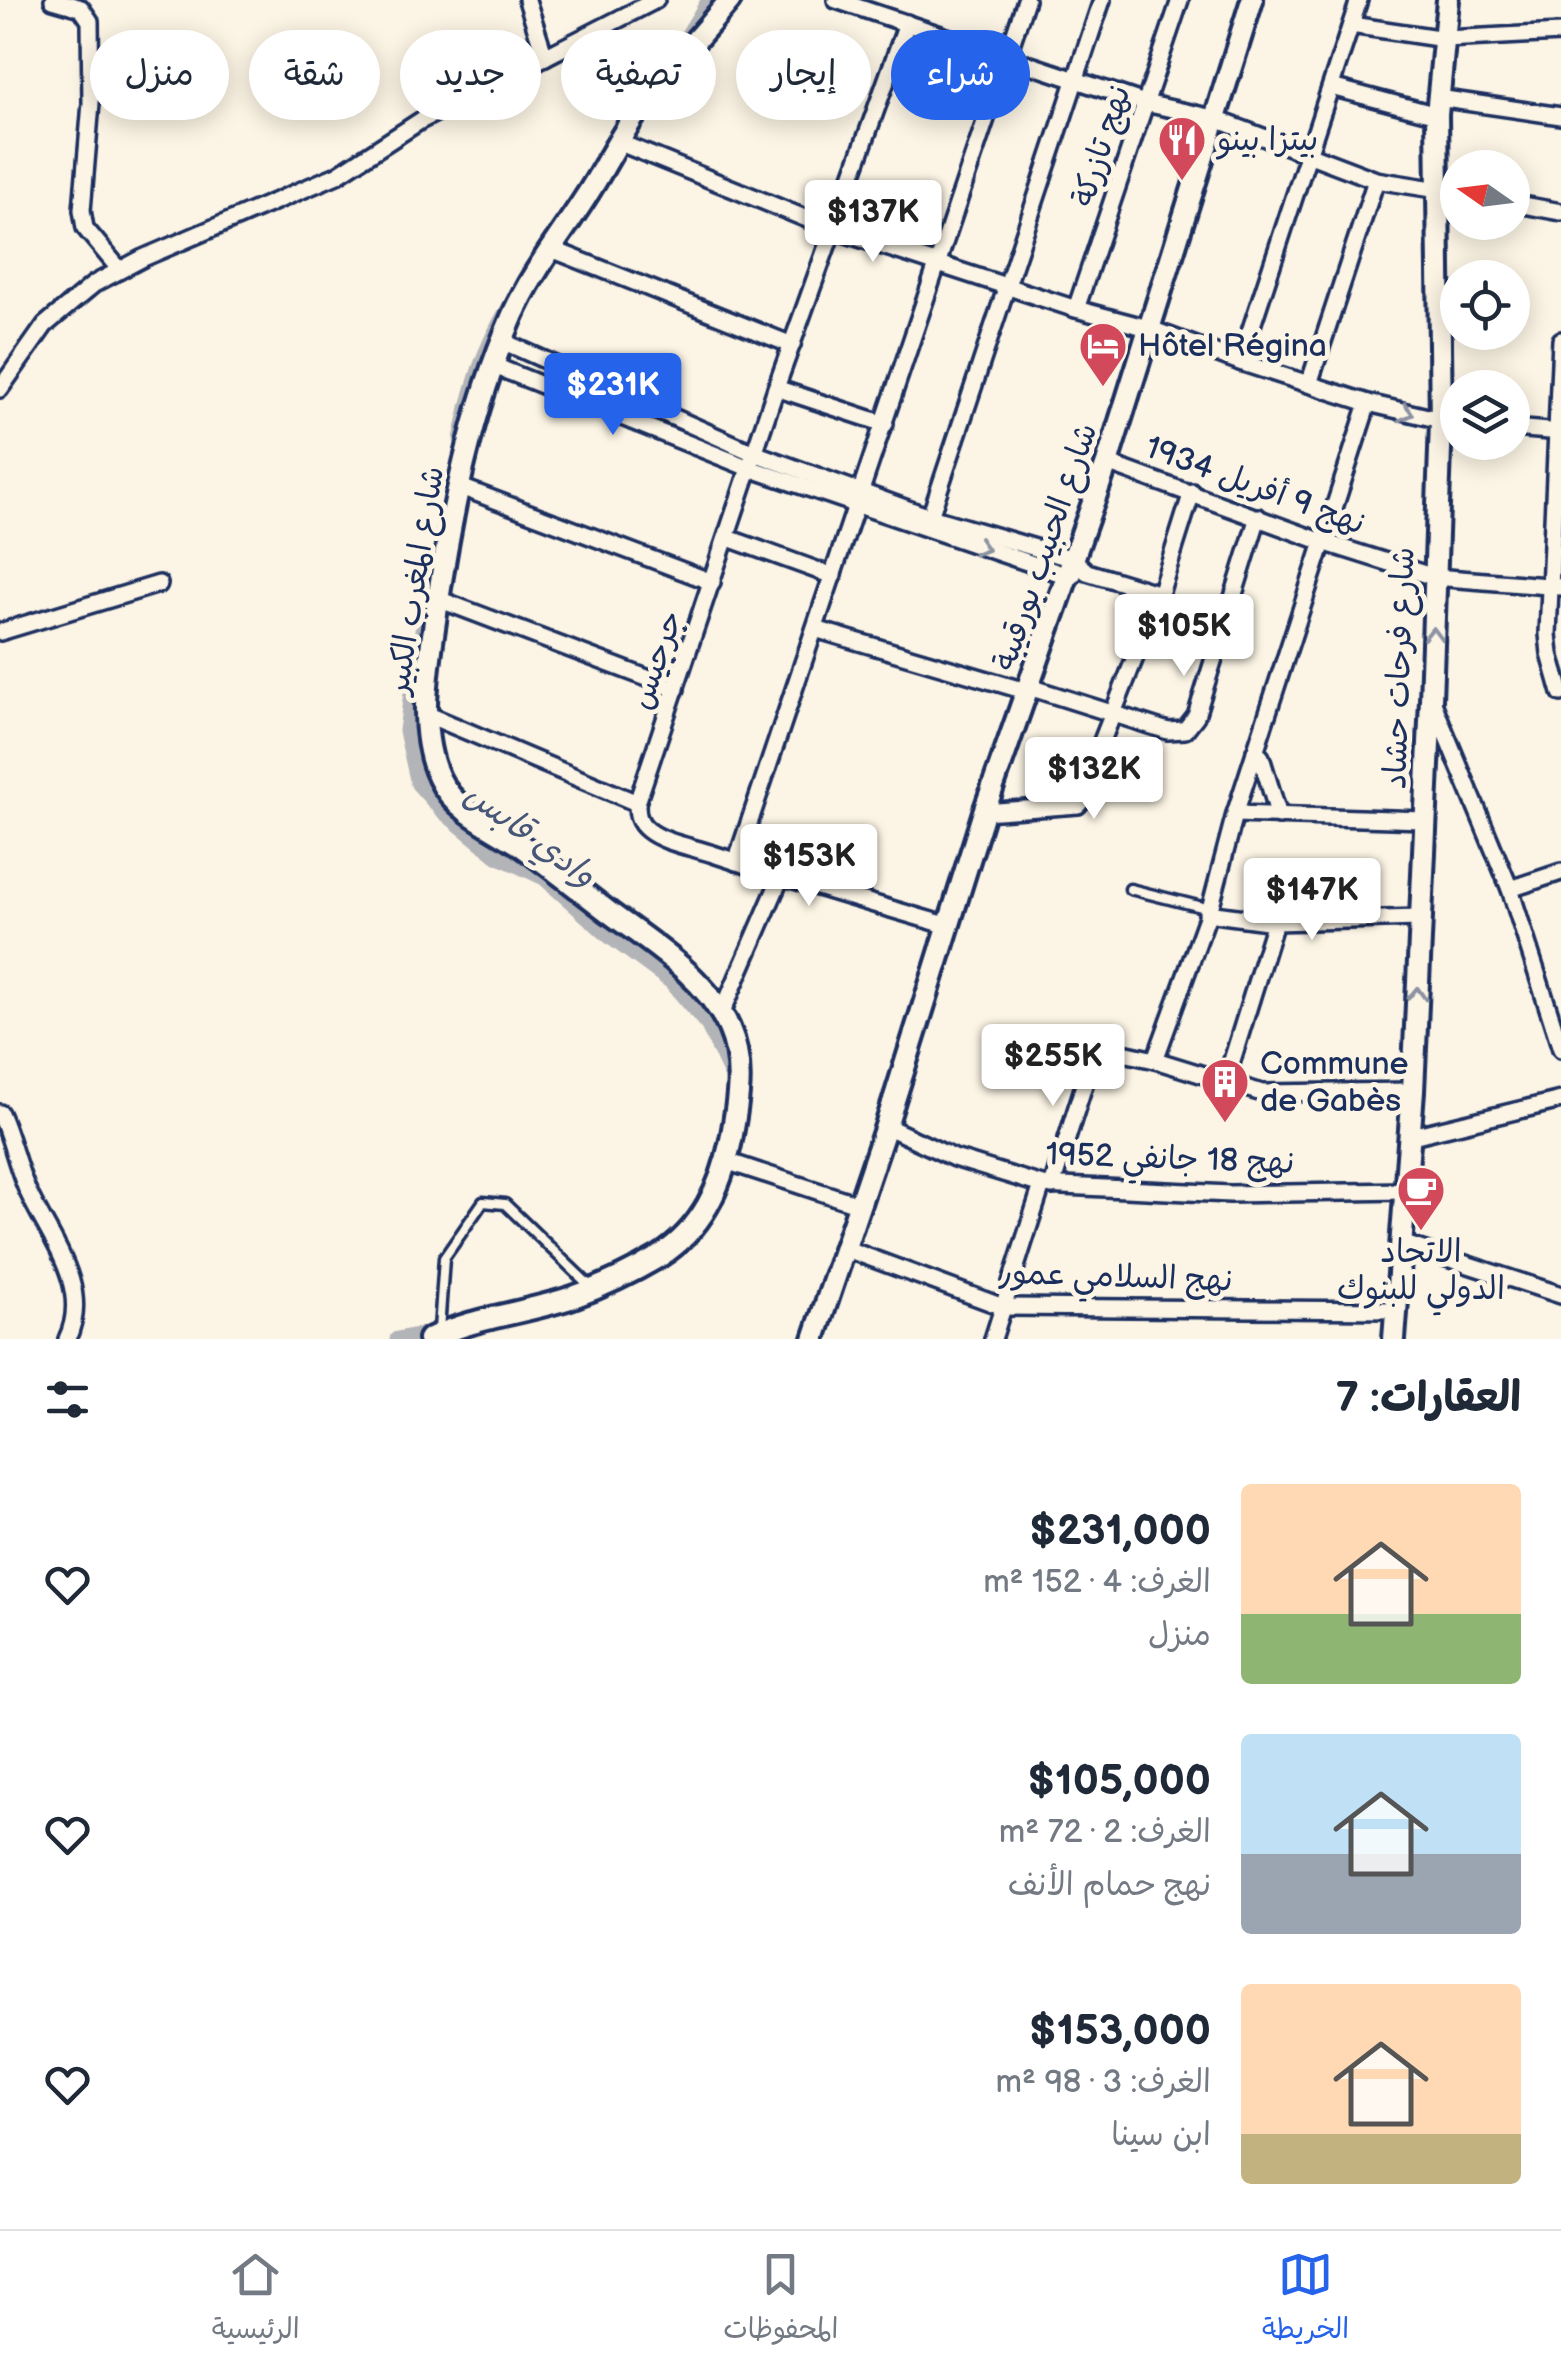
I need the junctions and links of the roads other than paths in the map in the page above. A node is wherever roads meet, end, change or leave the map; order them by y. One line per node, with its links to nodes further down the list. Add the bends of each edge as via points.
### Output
1 (52, 0): 38 (street, via 81,8 90,21 84,228)
2 (527, 0): 18 (street)
3 (656, 0): 18 (street)
4 (730, 0): 27 (street, شارع المغرب الكبير)
5 (836, 0): 12 (street)
6 (1026, 0): 15 (street)
7 (1102, 0): 20 (street)
8 (1180, 0): 22 (street, نهج تازركة)
9 (1252, 0): 25 (street, شارع الحبيب بورقيبة)
10 (1359, 0): 13 (street)
11 (1448, 0): 17 (street, شارع فرحات حشاد)
12 (907, 22): 14 (street); 34 (street, جرجيس)
13 (1351, 25): 17 (street); 21 (street)
14 (931, 30)
15 (1017, 30)
16 (1561, 33): 17 (street)
17 (1445, 39): 23 (street, شارع فرحات حشاد)
18 (545, 58): 38 (street, via 420,122 337,175)
19 (1030, 63): 20 (street)
20 (1074, 78): 22 (street); 39 (street)
21 (1331, 87): 23 (street); 29 (street)
22 (1145, 102): 25 (street); 40 (street, نهج تازركة)
23 (1438, 107): 24 (street); 28 (street, شارع فرحات حشاد)
24 (1561, 116)
25 (1212, 118): 29 (street); 41 (street, شارع الحبيب بورقيبة)
26 (988, 120): 37 (street)
27 (618, 142): 34 (street); 36 (street, شارع المغرب الكبير)
28 (1443, 150)
29 (1308, 156): 30 (street); 45 (street)
30 (1376, 180): 31 (street); 48 (street)
31 (1440, 191)
32 (1530, 207): 33 (street)
33 (1561, 212)
34 (834, 230): 37 (street); 44 (street, جرجيس)
35 (1448, 240): 47 (street, شارع فرحات حشاد)
36 (548, 248): 43 (street, شارع المغرب الكبير); 44 (street)
37 (940, 262): 39 (street); 53 (street)
38 (120, 270): 50 (street, via 45,325)
39 (1008, 286): 40 (street); 63 (street)
40 (1076, 309): 41 (street)
41 (1148, 328): 45 (street); 58 (street, شارع الحبيب بورقيبة)
42 (1561, 340): 55 (street)
43 (502, 341): 46 (street, شارع المغرب الكبير); 56 (street)
44 (792, 345): 49 (street, جرجيس)
45 (1240, 362): 48 (street)
46 (492, 366): 56 (street); 59 (street, شارع المغرب الكبير)
47 (1449, 370)
48 (1309, 384): 51 (street)
49 (776, 388): 53 (street); 56 (street, جرجيس)
50 (0, 389)
51 (1368, 403): 52 (street, one-way to 52); 65 (street)
52 (1440, 421)
53 (886, 424): 61 (street)
54 (1530, 430): 55 (street)
55 (1559, 432): 71 (street)
56 (752, 460): 61 (street); 64 (street, جرجيس)
57 (1445, 460): 68 (street, شارع فرحات حشاد)
58 (1107, 463): 60 (street, نهج 9 أفريل 1934); 66 (street, شارع الحبيب بورقيبة)
59 (458, 486): 69 (street); 73 (street, شارع المغرب الكبير)
60 (1192, 492): 62 (street, نهج 9 أفريل 1934); 72 (street)
61 (859, 500): 63 (street); 67 (street)
62 (1258, 517): 65 (street, نهج 9 أفريل 1934); 80 (street, via 1191,725 1168,731)
63 (928, 524): 66 (street)
64 (728, 538): 67 (street); 69 (street, جرجيس)
65 (1323, 542): 68 (street, نهج 9 أفريل 1934); 82 (street)
66 (1076, 569): 72 (street); 77 (street, شارع الحبيب بورقيبة)
67 (833, 576): 74 (street)
68 (1434, 576): 71 (street, نهج 9 أفريل 1934); 79 (street, شارع فرحات حشاد, one-way to 68)
69 (712, 582): 76 (street, جرجيس)
70 (159, 584): 75 (street)
71 (1556, 586): 78 (street, via 1550,654)
72 (1160, 594): 80 (street)
73 (438, 599): 76 (street); 81 (street, شارع المغرب الكبير)
74 (815, 629): 77 (street); 88 (street)
75 (0, 632)
76 (676, 689): 83 (street, جرجيس)
77 (1029, 690): 80 (street); 84 (street, شارع الحبيب بورقيبة)
78 (1561, 694)
79 (1431, 700): 87 (street, شارع فرحات حشاد); 92 (street)
80 (1112, 713): 84 (street, via 1090,791 1078,805)
81 (426, 714): 83 (street); 97 (street, شارع المغرب الكبير, via 429,749 448,795 664,953)
82 (1255, 751): 85 (street); 86 (street)
83 (638, 802): 88 (street, via 646,828)
84 (984, 812): 96 (street, شارع الحبيب بورقيبة)
85 (1235, 814): 86 (street); 93 (street)
86 (1279, 816): 87 (street)
87 (1424, 820): 94 (street, شارع فرحات حشاد)
88 (736, 862): 90 (street)
89 (1561, 872): 92 (street)
90 (781, 877): 96 (street); 97 (street)
91 (1130, 889): 93 (lane)
92 (1510, 889): 98 (street)
93 (1209, 911): 95 (street); 99 (street)
94 (1420, 918): 95 (street); 101 (street, شارع فرحات حشاد, one-way to 94)
95 (1275, 922): 100 (street)
96 (948, 926): 104 (street, شارع الحبيب بورقيبة)
97 (722, 1015): 106 (street, شارع المغرب الكبير, via 739,1076)
98 (1561, 1049)
99 (1155, 1060): 100 (street); 107 (street, via 1096,1047)
100 (1225, 1083): 101 (street, via 1282,1095)
101 (1413, 1091): 105 (street, شارع فرحات حشاد)
102 (1561, 1100): 105 (street)
103 (0, 1113): 117 (street, via 24,1184 70,1278 76,1301)
104 (886, 1126): 107 (street, نهج 18 جانفي 1952, via 954,1158); 109 (street, شارع الحبيب بورقيبة)
105 (1408, 1137): 108 (street, شارع فرحات حشاد)
106 (726, 1161): 109 (street); 112 (street, شارع المغرب الكبير, via 705,1212 682,1240)
107 (1047, 1186): 108 (street, نهج 18 جانفي 1952, via 1230,1194); 114 (street)
108 (1404, 1191): 110 (street, شارع فرحات حشاد)
109 (860, 1204): 111 (street, شارع الحبيب بورقيبة)
110 (1400, 1243): 113 (street); 115 (street, شارع فرحات حشاد)
111 (844, 1248): 114 (street, نهج السلامي عمور); 118 (street, شارع الحبيب بورقيبة)
112 (593, 1288): 116 (street, شارع المغرب الكبير); 116 (lane, via 504,1204 483,1202 444,1258)
113 (1561, 1295)
114 (1003, 1307): 115 (street, نهج السلامي عمور); 119 (street)
115 (1396, 1310): 120 (street, شارع فرحات حشاد)
116 (434, 1337)
117 (66, 1339)
118 (814, 1339)
119 (993, 1339)
120 (1394, 1339)

